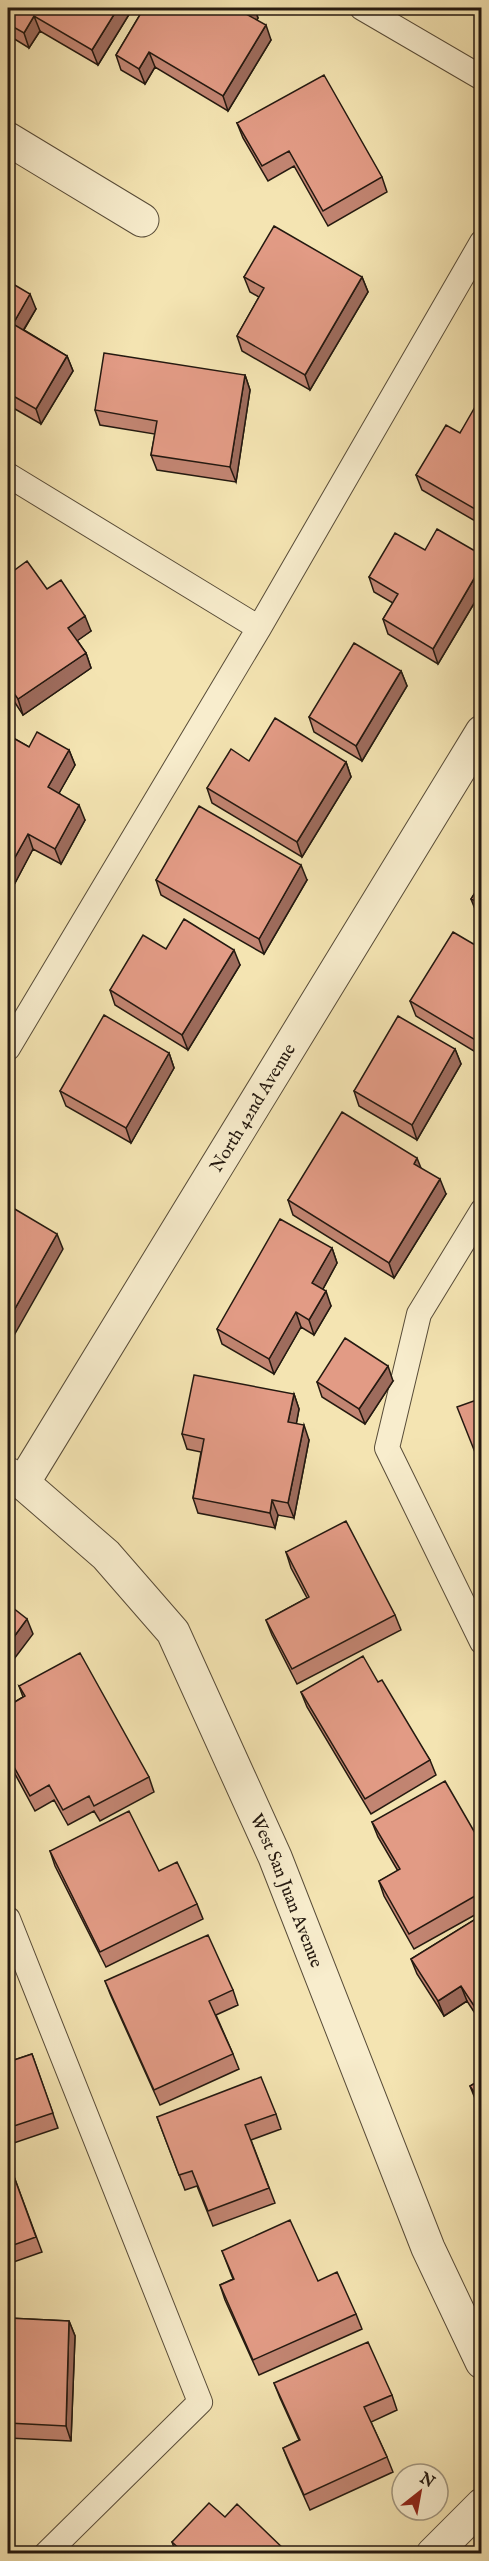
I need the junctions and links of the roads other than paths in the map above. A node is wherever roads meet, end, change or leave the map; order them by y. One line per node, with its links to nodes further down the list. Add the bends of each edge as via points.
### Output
1 (362, 8): 2 (lane)
2 (482, 78)
3 (8, 139): 4 (street)
4 (142, 220)
5 (482, 242): 7 (lane)
6 (8, 475): 7 (lane)
7 (259, 628): 9 (lane)
8 (482, 732): 11 (street, North 42nd Avenue)
9 (8, 1048)
10 (482, 1211): 12 (lane, via 419,1314 387,1448)
11 (15, 1479): 14 (street, West San Juan Avenue, via 106,1555 173,1632 275,1857 428,2248)
12 (482, 1642)
13 (8, 1919): 16 (lane, via 200,2402)
14 (482, 2362)
15 (482, 2505): 17 (street)
16 (46, 2553)
17 (433, 2553)

